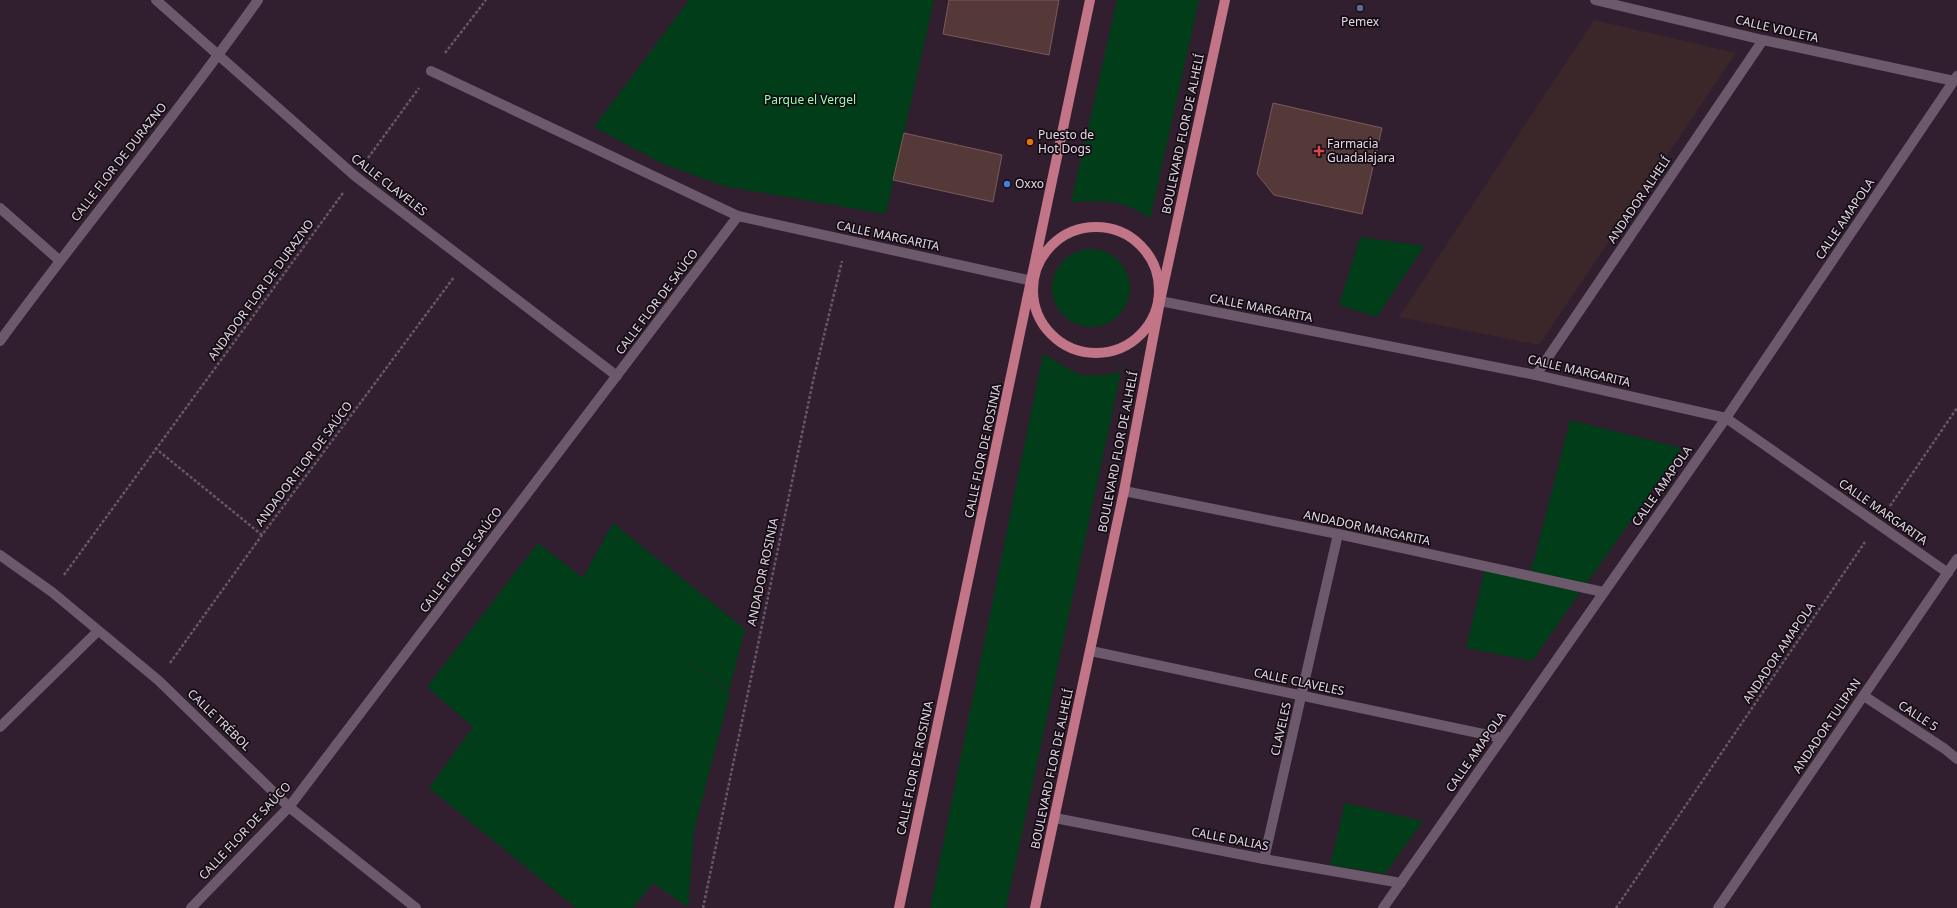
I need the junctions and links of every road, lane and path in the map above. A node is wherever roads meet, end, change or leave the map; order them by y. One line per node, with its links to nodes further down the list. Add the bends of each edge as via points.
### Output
1 (156, 0): 8 (street, CALLE CLAVELES)
2 (258, 0): 8 (street, CALLE FLOR DE DURAZNO)
3 (486, 0): 9 (path, ANDADOR FLOR DE DURAZNO)
4 (1090, 0): 17 (main road, CALLE FLOR DE ROSINIA)
5 (1225, 0): 18 (main road, BOULEVARD FLOR DE ALHELÍ)
6 (1595, 0): 7 (street, CALLE VIOLETA)
7 (1763, 40): 10 (street, CALLE VIOLETA); 20 (street, ANDADOR ALHELÍ)
8 (218, 56): 11 (street, CALLE CLAVELES); 15 (street, CALLE FLOR DE DURAZNO)
9 (431, 71): 11 (path, ANDADOR FLOR DE DURAZNO); 13 (street, CALLE MARGARITA)
10 (1955, 78): 23 (street, CALLE AMAPOLA)
11 (355, 176): 16 (street, CALLE CLAVELES); 24 (path, ANDADOR FLOR DE DURAZNO)
12 (0, 208): 15 (street)
13 (738, 216): 14 (street, CALLE MARGARITA); 21 (street, CALLE FLOR DE SAÚCO)
14 (846, 241): 17 (street, CALLE MARGARITA); 48 (path, ANDADOR ROSINIA, via 812,381)
15 (59, 260): 19 (street, CALLE FLOR DE DURAZNO)
16 (466, 262): 21 (street, CALLE CLAVELES); 28 (path, ANDADOR FLOR DE SAÚCO)
17 (1032, 281): 18 (main road, via 1039,317 1049,333 1064,345 1081,351 1102,353 1122,348 1139,336 1152,320); 18 (main road, via 1040,262 1062,238 1086,228 1106,228 1125,233 1141,245 1153,261 1159,280); 49 (main road, CALLE FLOR DE ROSINIA)
18 (1160, 301): 20 (street, CALLE MARGARITA); 25 (main road, BOULEVARD FLOR DE ALHELÍ)
19 (0, 340)
20 (1536, 375): 23 (street, CALLE MARGARITA)
21 (617, 376): 42 (street, CALLE FLOR DE SAÚCO)
22 (1957, 408): 26 (path, ANDADOR AMAPOLA)
23 (1726, 418): 26 (street, CALLE MARGARITA); 33 (street, CALLE AMAPOLA)
24 (155, 448): 28 (path); 32 (path, ANDADOR FLOR DE DURAZNO)
25 (1124, 491): 27 (street, ANDADOR MARGARITA); 35 (main road, BOULEVARD FLOR DE ALHELÍ)
26 (1878, 524): 31 (street, CALLE MARGARITA); 52 (path, ANDADOR AMAPOLA)
27 (1338, 534): 33 (street, ANDADOR MARGARITA); 37 (street, CLAVELES)
28 (262, 535): 36 (path, ANDADOR FLOR DE SAÚCO)
29 (0, 555): 32 (street, CALLE TRÉBOL)
30 (1957, 559): 31 (street, ANDADOR TULIPAN)
31 (1948, 573): 38 (street, ANDADOR TULIPAN)
32 (52, 592): 34 (street, CALLE TRÉBOL)
33 (1603, 592): 40 (street, CALLE AMAPOLA)
34 (98, 631): 36 (street, CALLE TRÉBOL); 39 (street)
35 (1091, 651): 37 (street, CALLE CLAVELES); 43 (main road, BOULEVARD FLOR DE ALHELÍ)
36 (158, 680): 42 (street, CALLE TRÉBOL)
37 (1302, 696): 40 (street, CALLE CLAVELES); 44 (street, CLAVELES)
38 (1864, 696): 41 (street, CALLE 5); 53 (street, ANDADOR TULIPAN)
39 (0, 727)
40 (1502, 738): 45 (street, CALLE AMAPOLA)
41 (1957, 759)
42 (289, 807): 46 (street, CALLE FLOR DE SAÚCO); 47 (street, CALLE TRÉBOL)
43 (1055, 818): 44 (street, CALLE DALIAS); 50 (main road, BOULEVARD FLOR DE ALHELÍ)
44 (1264, 859): 45 (street, CALLE DALIAS)
45 (1401, 883): 51 (street, CALLE AMAPOLA)
46 (191, 908)
47 (416, 908)
48 (703, 908)
49 (899, 908)
50 (1035, 908)
51 (1383, 908)
52 (1616, 908)
53 (1718, 908)

